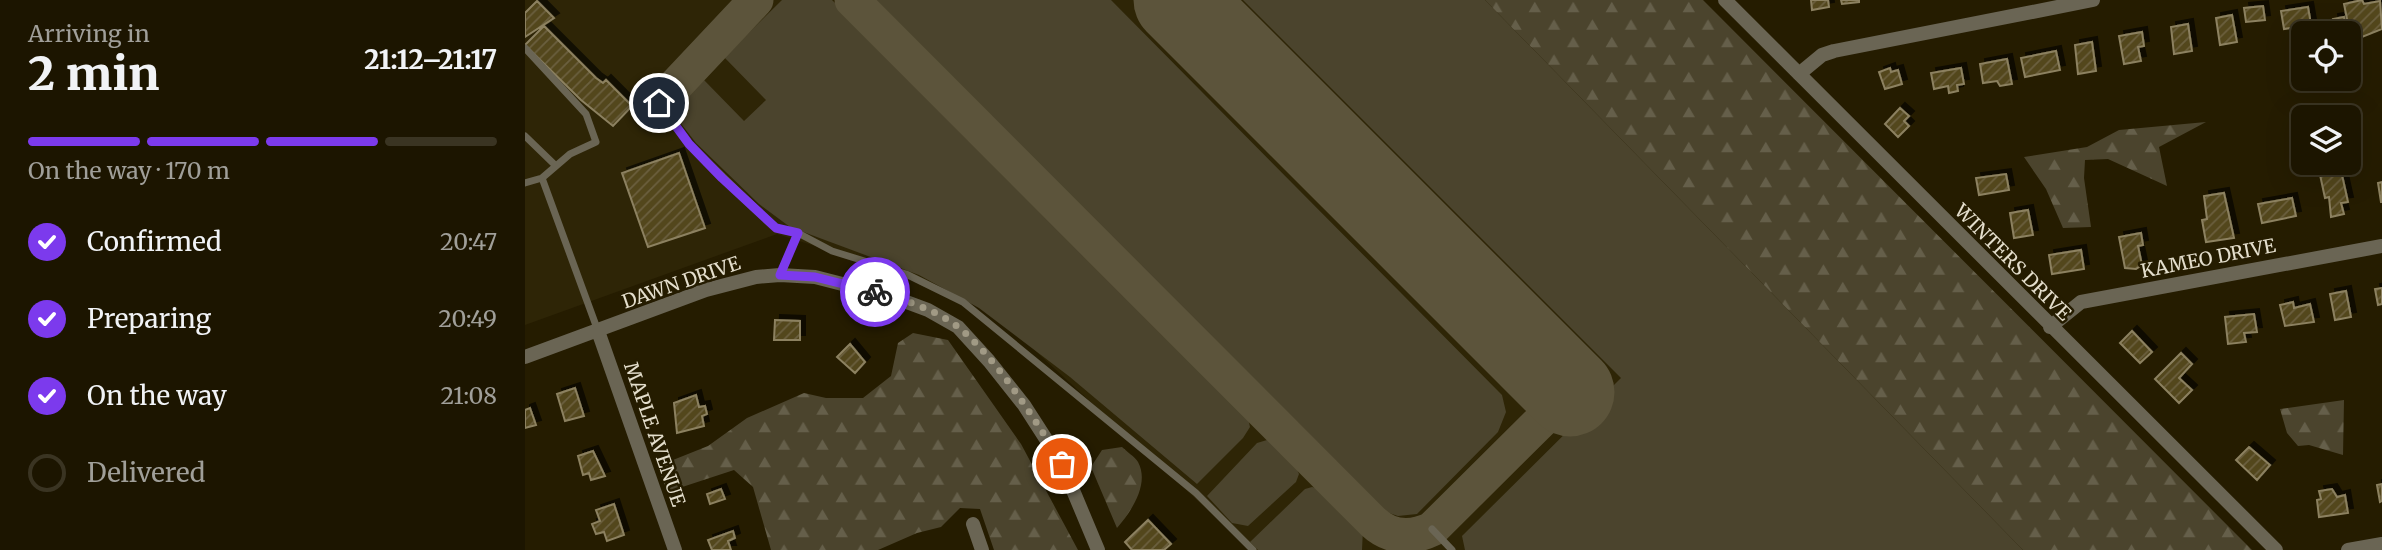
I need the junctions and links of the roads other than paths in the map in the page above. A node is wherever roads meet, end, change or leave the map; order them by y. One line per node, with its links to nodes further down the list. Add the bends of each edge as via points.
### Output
1 (1725, 0): 4 (street, WINTERS DRIVE)
2 (2093, 0): 4 (street, via 1834,51)
3 (525, 48): 7 (lane, via 586,114 596,142)
4 (1799, 74): 13 (street, WINTERS DRIVE)
5 (659, 103): 10 (lane, via 722,178 776,228)
6 (525, 136): 7 (lane)
7 (556, 166): 8 (lane)
8 (542, 178): 9 (lane); 14 (lane)
9 (525, 184)
10 (798, 233): 12 (lane); 22 (lane, via 832,251 906,274 963,302 1196,493)
11 (2382, 246): 13 (street, KAMEO DRIVE, via 2081,302)
12 (780, 275): 14 (street, DAWN DRIVE, via 706,290); 21 (street, DAWN DRIVE, via 815,277 893,297 958,327 1052,447)
13 (2050, 327): 24 (street, WINTERS DRIVE)
14 (598, 331): 15 (street, DAWN DRIVE); 19 (street, MAPLE AVENUE)
15 (525, 357)
16 (973, 524): 20 (street)
17 (1432, 529): 23 (lane)
18 (2382, 544): 25 (street)
19 (675, 550)
20 (982, 550)
21 (1098, 550)
22 (1253, 550)
23 (1452, 550)
24 (2276, 550)
25 (2348, 550)

